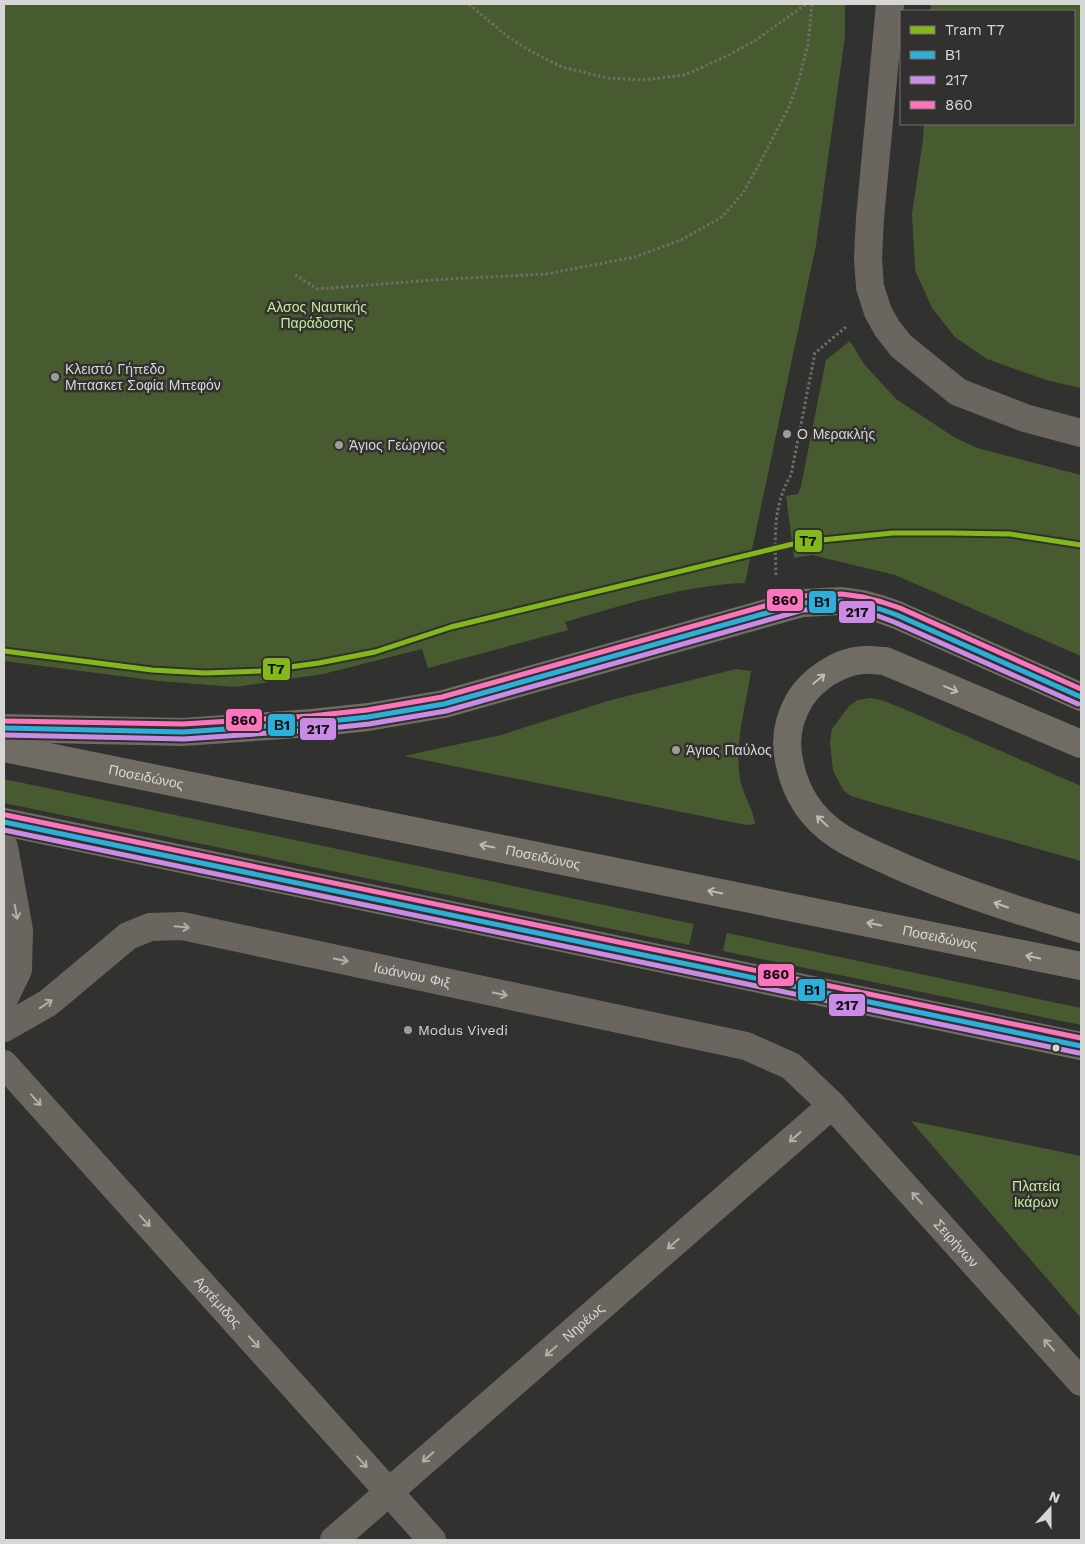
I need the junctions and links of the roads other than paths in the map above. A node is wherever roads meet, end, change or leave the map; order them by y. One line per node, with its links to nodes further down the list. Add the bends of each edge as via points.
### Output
1 (890, 4): 2 (street, via 868,258 870,287 878,312 901,346 958,392 1025,418)
2 (1081, 433)
3 (1081, 697): 4 (highway, via 897,615 842,601 802,603 444,704 368,717 183,732)
4 (4, 728)
5 (1081, 744): 9 (highway, one-way to 5, via 930,879 837,835 803,801 794,784 786,751 792,716 800,698 828,672 862,660 885,661)
6 (4, 748): 10 (highway, Ποσειδώνος, one-way to 6)
7 (4, 822): 13 (highway)
8 (4, 847): 11 (street, one-way to 11, via 19,930 18,970)
9 (1081, 930)
10 (1081, 966)
11 (4, 999)
12 (4, 1028): 15 (street, Ιωάννου Φιξ, one-way to 15, via 48,1003 128,936 150,927 182,926 746,1046 791,1066)
13 (1081, 1046)
14 (4, 1064): 17 (street, Αρτέμιδος, one-way to 17)
15 (832, 1105): 16 (street, Σειρήνων, one-way to 15); 17 (street, Νηρέως, one-way to 17)
16 (1081, 1382)
17 (388, 1491): 18 (street, Νηρέως); 19 (street, Αρτέμιδος)
18 (334, 1540)
19 (432, 1540)

